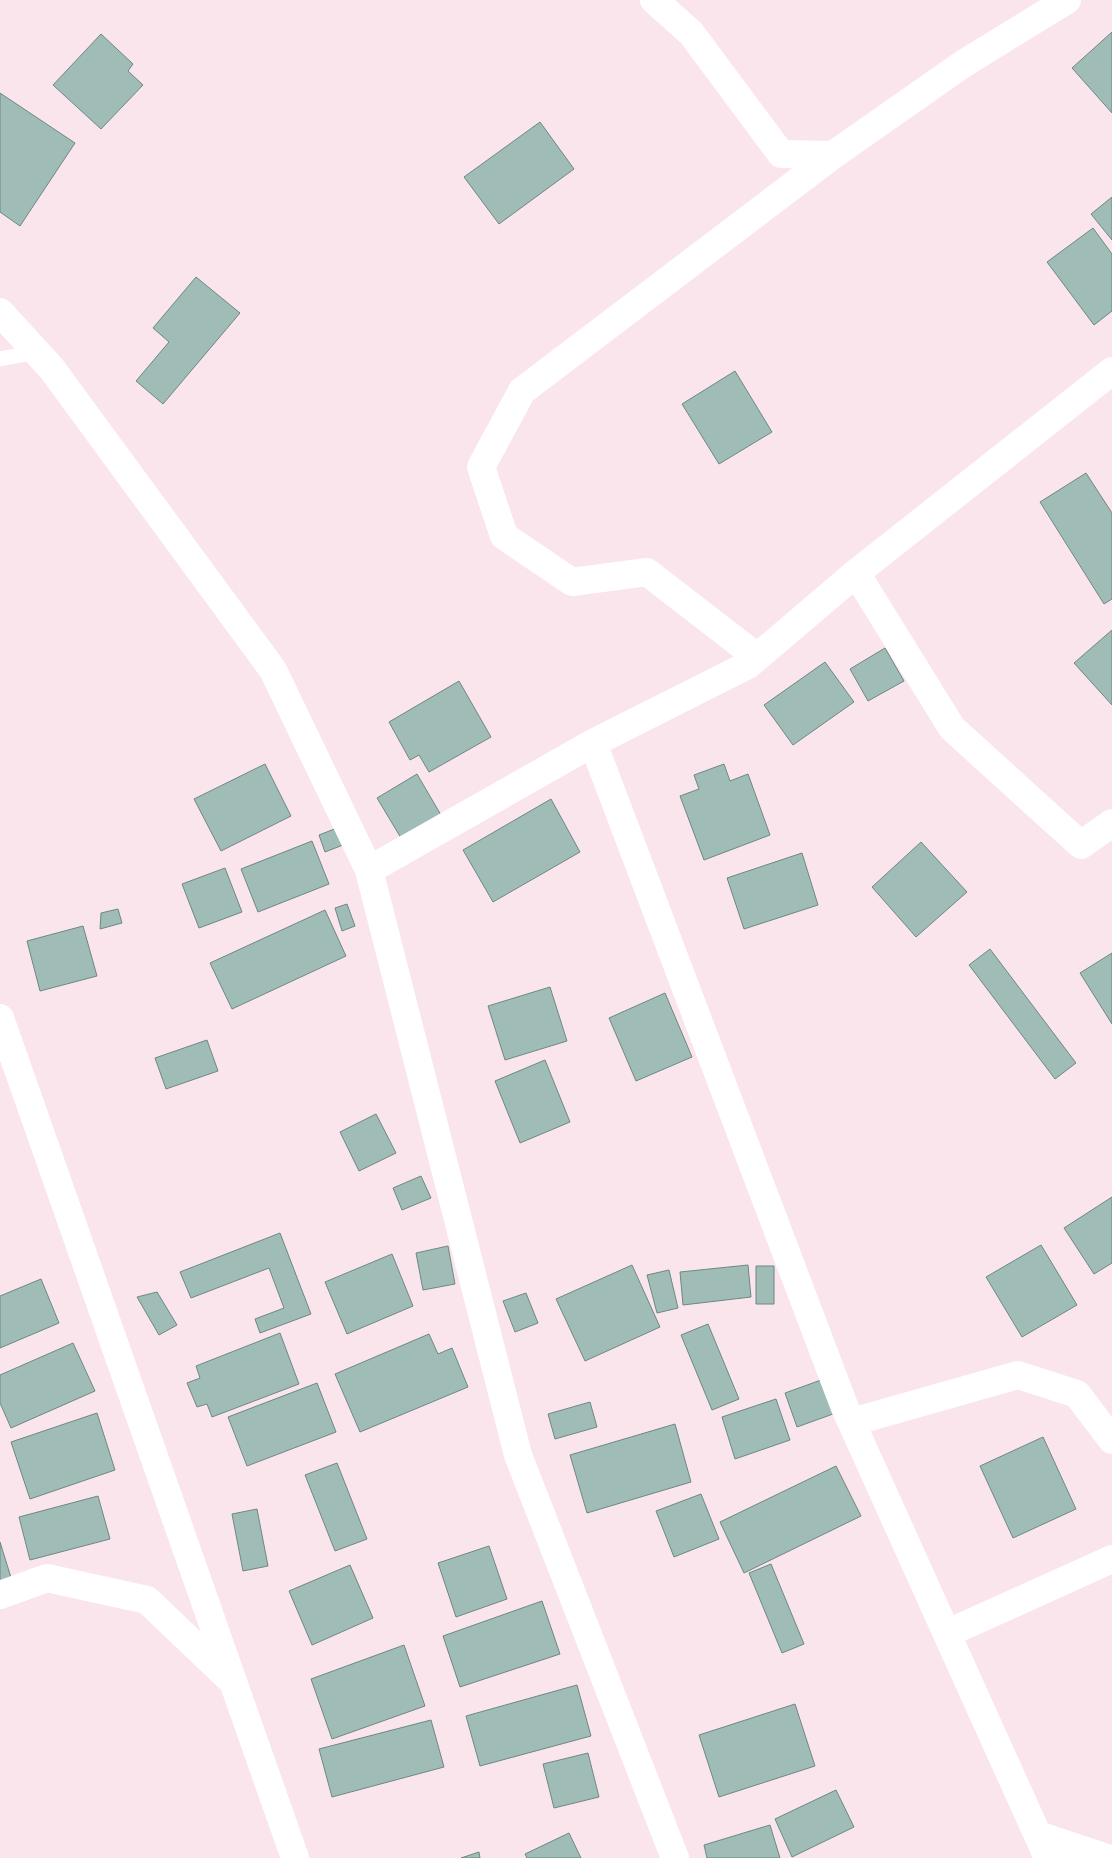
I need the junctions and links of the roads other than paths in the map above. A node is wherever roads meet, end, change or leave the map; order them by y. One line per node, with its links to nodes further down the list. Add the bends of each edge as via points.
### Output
1 (654, 0): 3 (street, via 691,33 781,154)
2 (1067, 0): 3 (street, via 963,64)
3 (833, 155): 9 (street, via 522,391 481,467 504,536 572,582 647,572)
4 (0, 312): 5 (street)
5 (37, 352): 6 (lane); 12 (street, via 273,670)
6 (0, 359)
7 (1112, 371): 8 (street)
8 (856, 573): 9 (street); 11 (street, via 952,728 1081,845)
9 (757, 657): 10 (street, via 748,666)
10 (593, 743): 12 (street); 14 (street)
11 (1112, 823)
12 (369, 870): 22 (street, via 518,1456)
13 (0, 1018): 19 (street)
14 (852, 1422): 15 (street, via 1018,1375 1077,1394); 18 (street)
15 (1112, 1440)
16 (1112, 1559): 18 (street)
17 (0, 1595): 19 (street, via 47,1578 147,1600)
18 (948, 1633): 20 (street)
19 (234, 1682): 21 (street)
20 (1043, 1846): 23 (street)
21 (295, 1858)
22 (675, 1858)
23 (1107, 1858)

